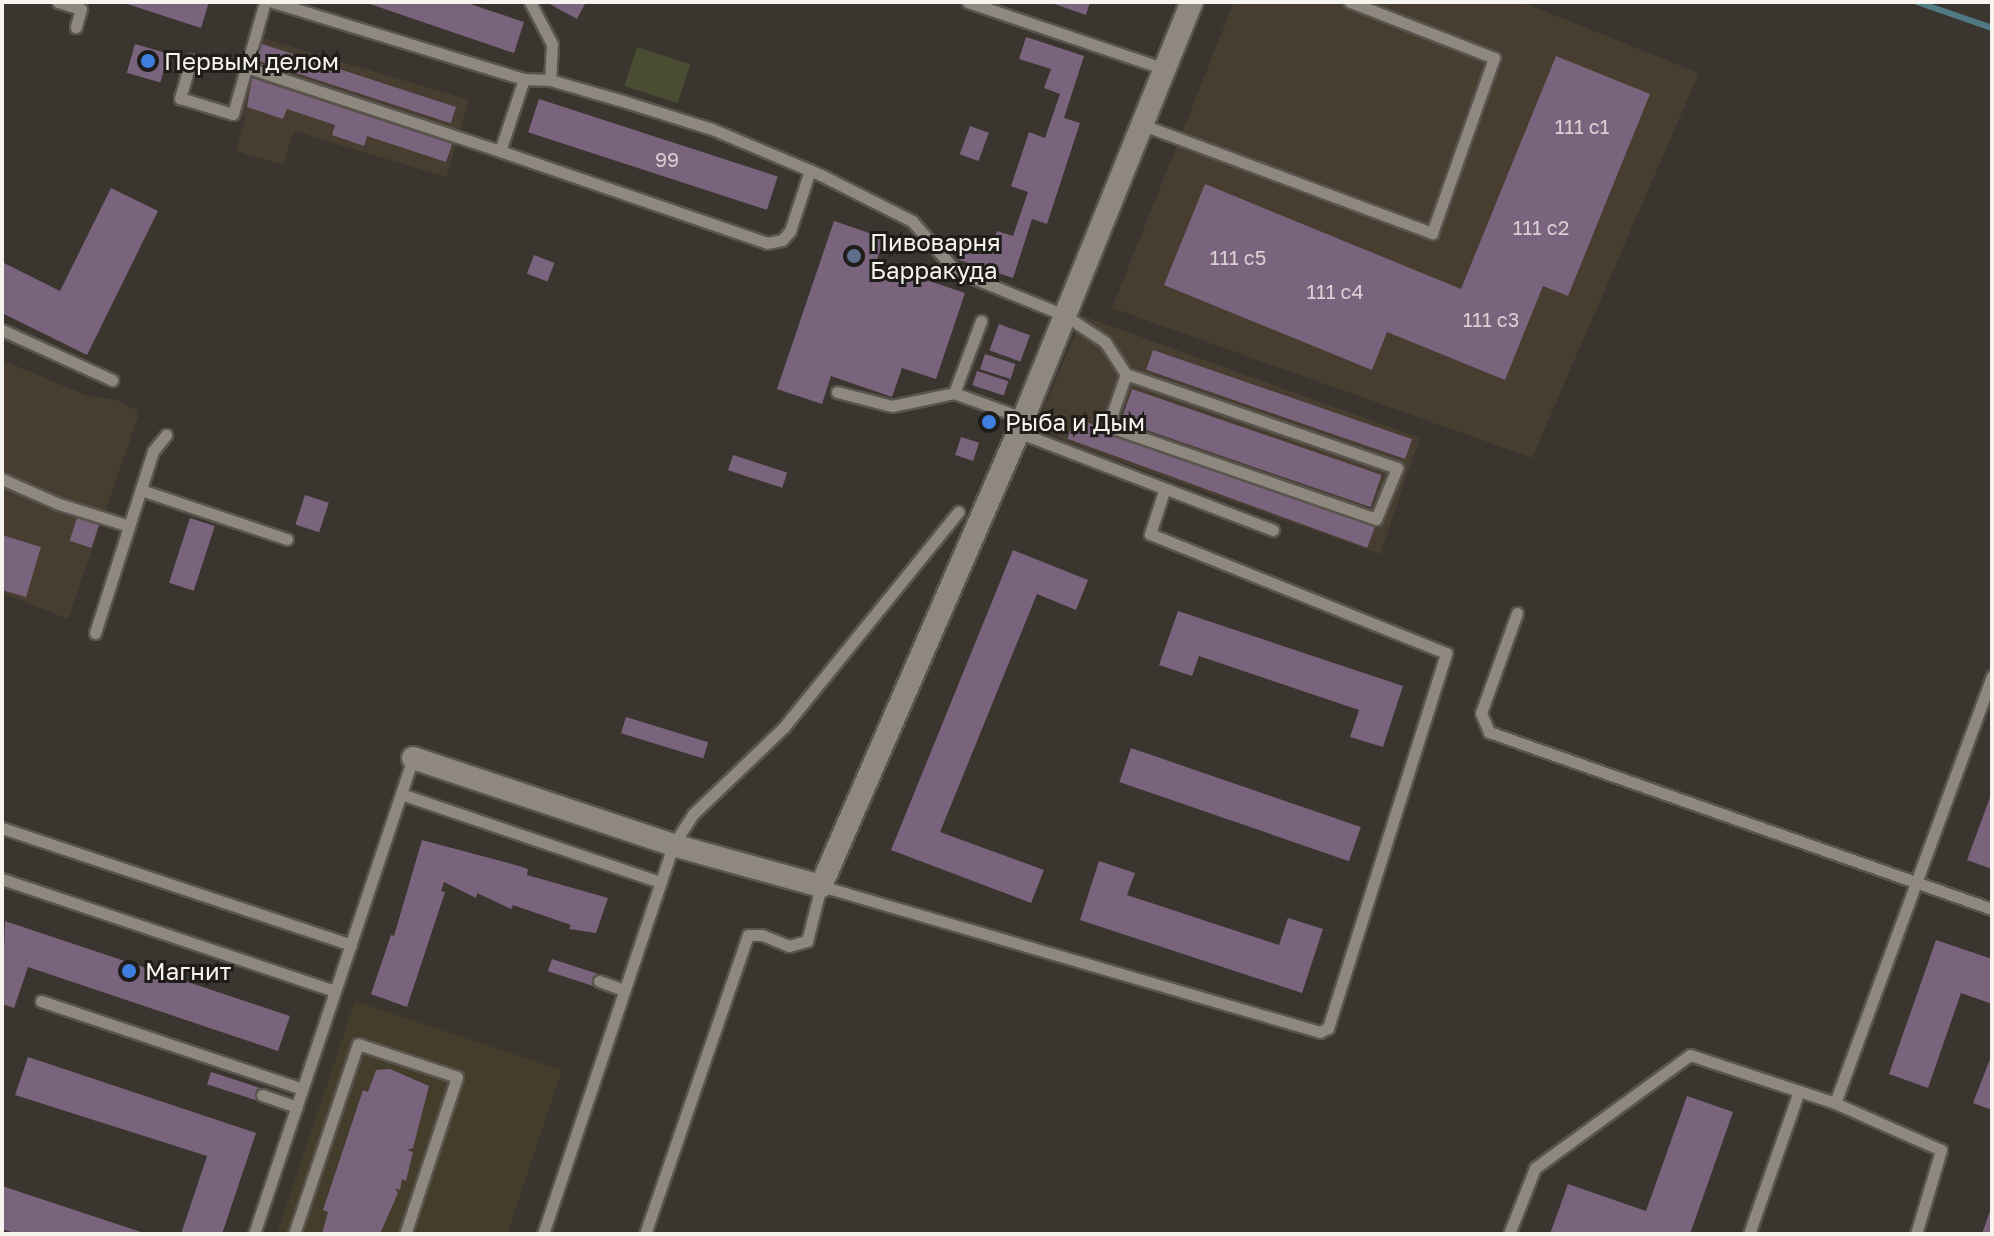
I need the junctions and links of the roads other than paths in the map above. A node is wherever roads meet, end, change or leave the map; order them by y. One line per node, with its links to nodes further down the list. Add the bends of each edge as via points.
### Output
1 (58, 2): 8 (lane, via 81,9)
2 (265, 2): 10 (lane)
3 (273, 2): 12 (lane)
4 (530, 2): 13 (lane, via 552,44)
5 (968, 2): 11 (lane)
6 (1192, 2): 11 (street)
7 (1350, 2): 14 (lane, via 1494,58 1432,233)
8 (76, 27)
9 (191, 60): 10 (lane, via 180,98 233,114)
10 (246, 67): 15 (lane)
11 (1165, 69): 14 (street)
12 (524, 79): 13 (lane); 15 (lane)
13 (550, 80): 16 (lane, via 712,129)
14 (1143, 125): 17 (street)
15 (500, 151): 16 (lane, via 767,243 782,240 790,231)
16 (810, 170): 17 (lane, via 912,221 956,271)
17 (1066, 316): 20 (lane, via 1105,342); 24 (street)
18 (981, 321): 23 (lane)
19 (2, 330): 21 (lane)
20 (1126, 374): 20 (lane, via 1108,426 1376,519 1397,468)
21 (112, 380)
22 (837, 392): 23 (lane, via 892,406)
23 (954, 393): 24 (lane)
24 (1021, 425): 28 (lane); 43 (street)
25 (166, 435): 27 (lane, via 153,451)
26 (2, 479): 30 (lane)
27 (141, 490): 30 (lane); 32 (lane)
28 (1164, 491): 31 (lane); 43 (lane, via 1150,534 1446,653 1328,1028 1320,1032)
29 (958, 512): 39 (lane, via 784,727 693,814)
30 (129, 526): 34 (lane)
31 (1273, 530)
32 (287, 539)
33 (1517, 613): 42 (lane, via 1481,713 1489,732)
34 (95, 633)
35 (1992, 676): 42 (lane)
36 (413, 758): 37 (lane); 39 (street)
37 (401, 794): 41 (lane); 45 (lane)
38 (2, 828): 45 (lane)
39 (673, 845): 41 (lane); 43 (street)
40 (2, 879): 48 (lane)
41 (660, 882): 47 (lane)
42 (1919, 882): 44 (lane); 53 (lane)
43 (821, 886): 59 (lane, via 807,941 789,946 748,935)
44 (1992, 909)
45 (351, 945): 48 (lane)
46 (599, 981): 47 (lane)
47 (624, 990): 58 (lane)
48 (335, 991): 50 (lane)
49 (41, 1001): 50 (lane)
50 (303, 1089): 54 (lane)
51 (1799, 1091): 53 (lane); 60 (lane, via 1690,1055 1535,1168); 61 (lane)
52 (262, 1095): 54 (lane)
53 (1835, 1103): 62 (lane, via 1941,1150)
54 (297, 1107): 55 (lane)
55 (254, 1234)
56 (294, 1234): 57 (lane, via 358,1044 457,1077)
57 (405, 1234)
58 (543, 1234)
59 (645, 1234)
60 (1509, 1234)
61 (1749, 1234)
62 (1916, 1234)

